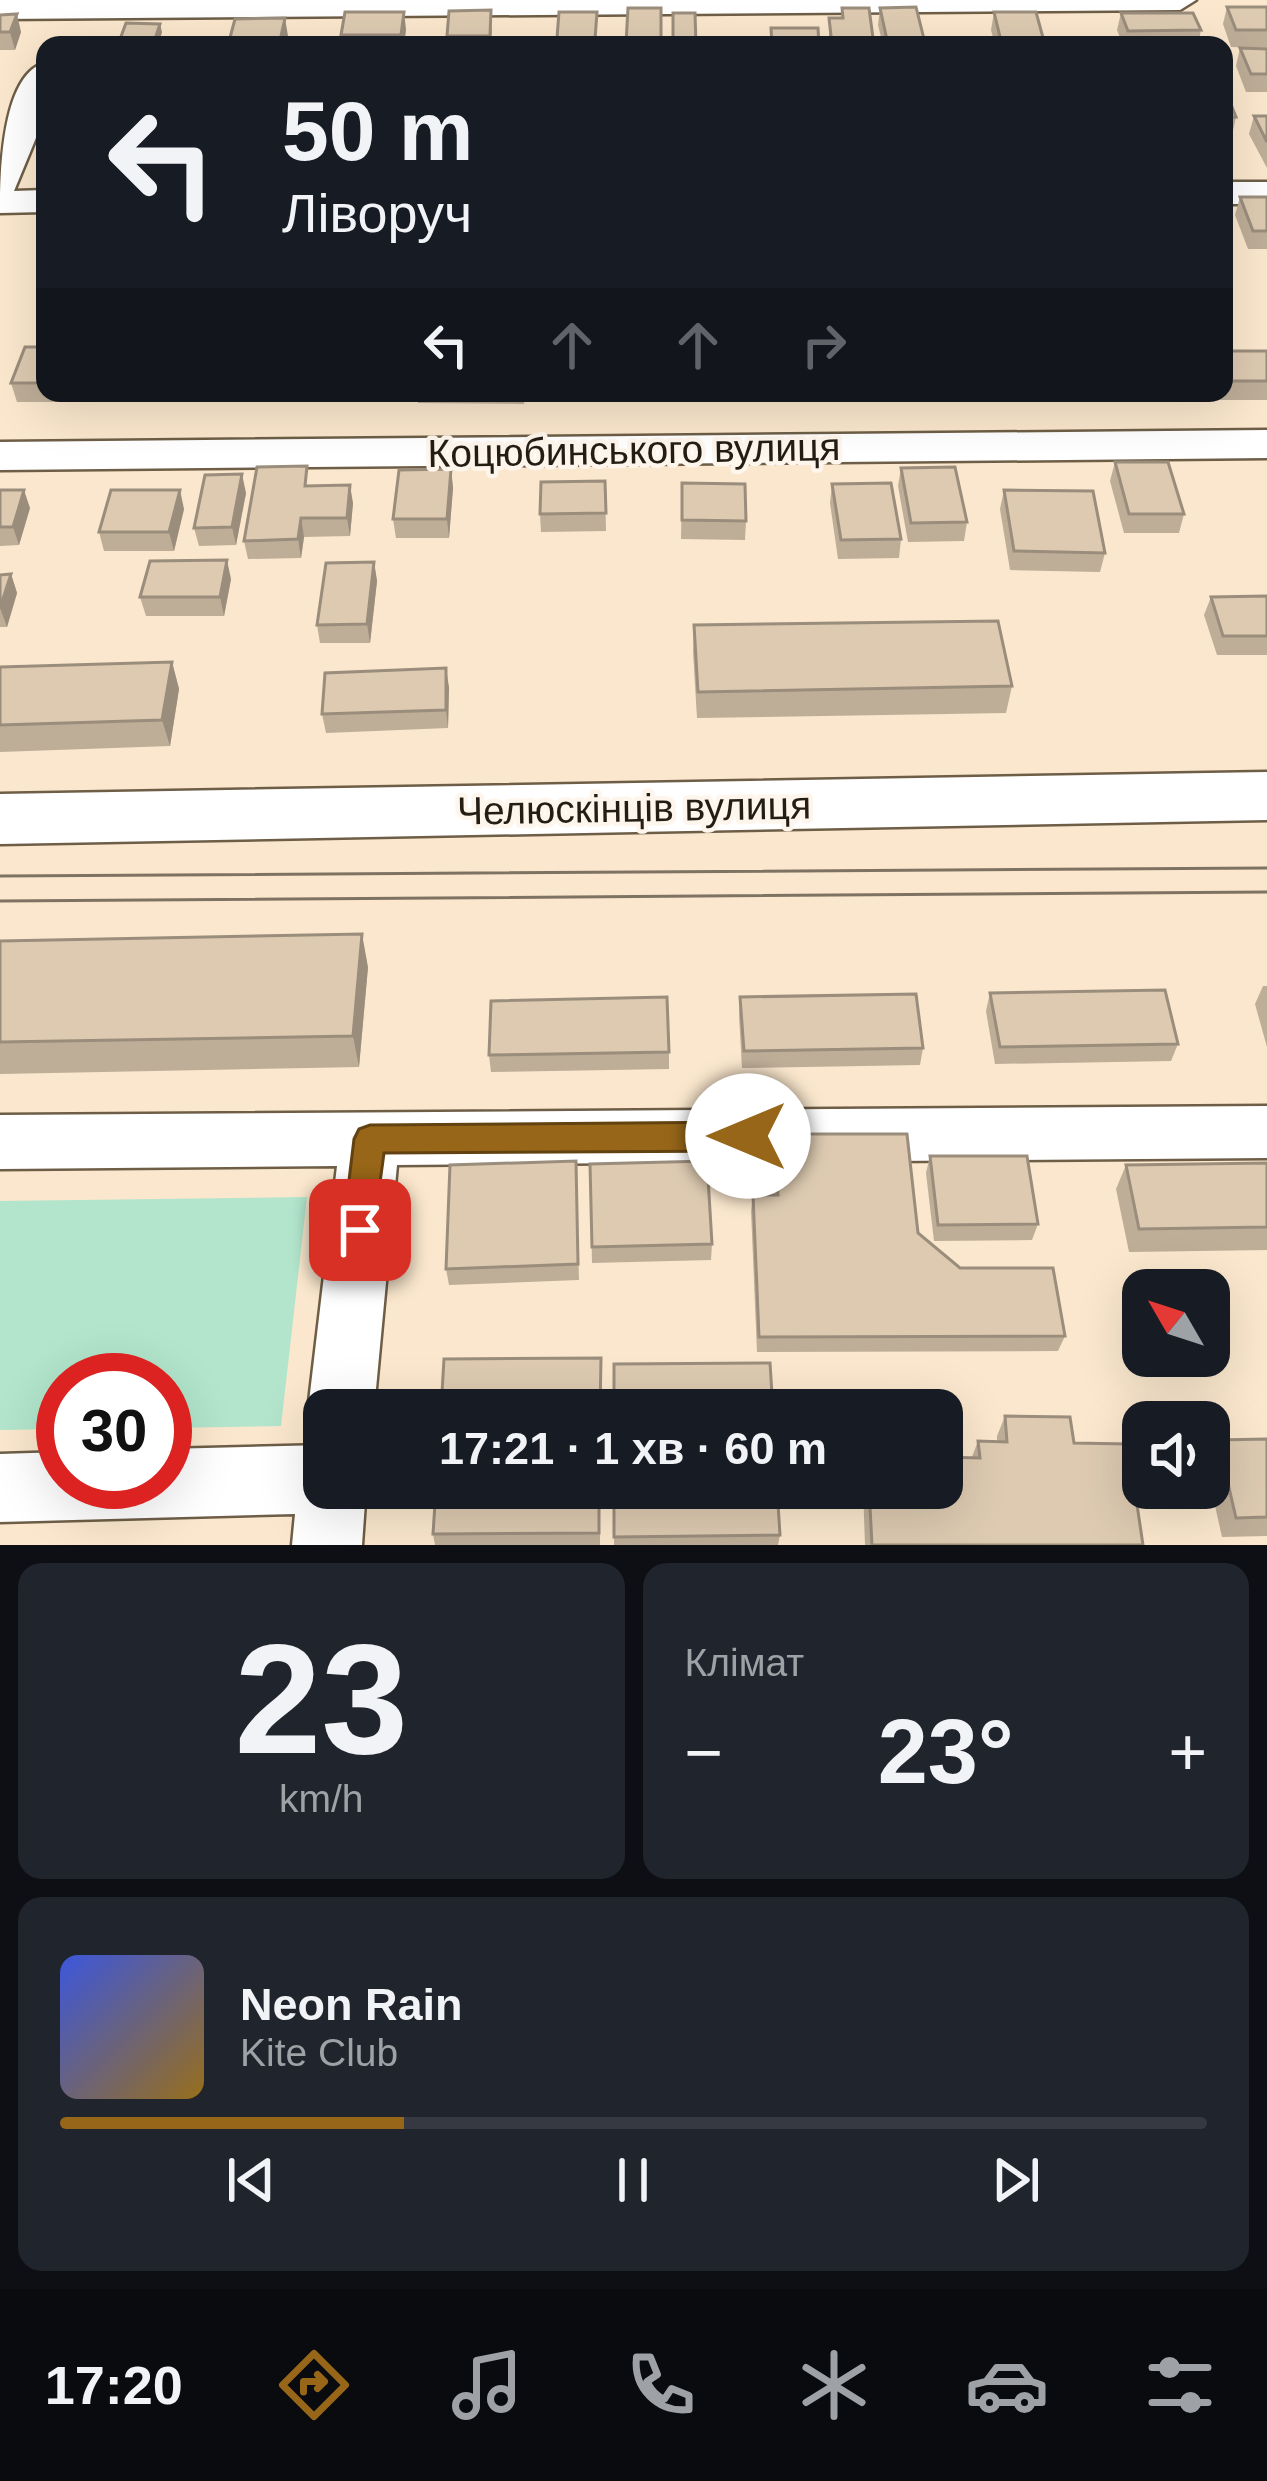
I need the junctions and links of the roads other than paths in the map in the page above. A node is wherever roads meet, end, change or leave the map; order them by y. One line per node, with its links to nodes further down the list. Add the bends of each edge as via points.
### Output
1 (1180, 0): 3 (street)
2 (375, 2): 3 (street); 4 (street)
3 (962, 2)
4 (73, 5): 5 (street); 6 (street)
5 (0, 9)
6 (61, 36)
7 (36, 96): 8 (street)
8 (0, 184)
9 (1233, 193): 10 (street)
10 (1267, 193)
11 (36, 201): 12 (street)
12 (0, 202)
13 (1267, 444): 14 (street, Коцюбинського вулиця)
14 (0, 456)
15 (1267, 796): 16 (main road, Челюскінців вулиця)
16 (0, 819)
17 (1267, 1132): 18 (street)
18 (370, 1139): 19 (street); 20 (street)
19 (0, 1142)
20 (342, 1389)
21 (303, 1480): 22 (street)
22 (0, 1487)
23 (330, 1509): 24 (street)
24 (327, 1545)

